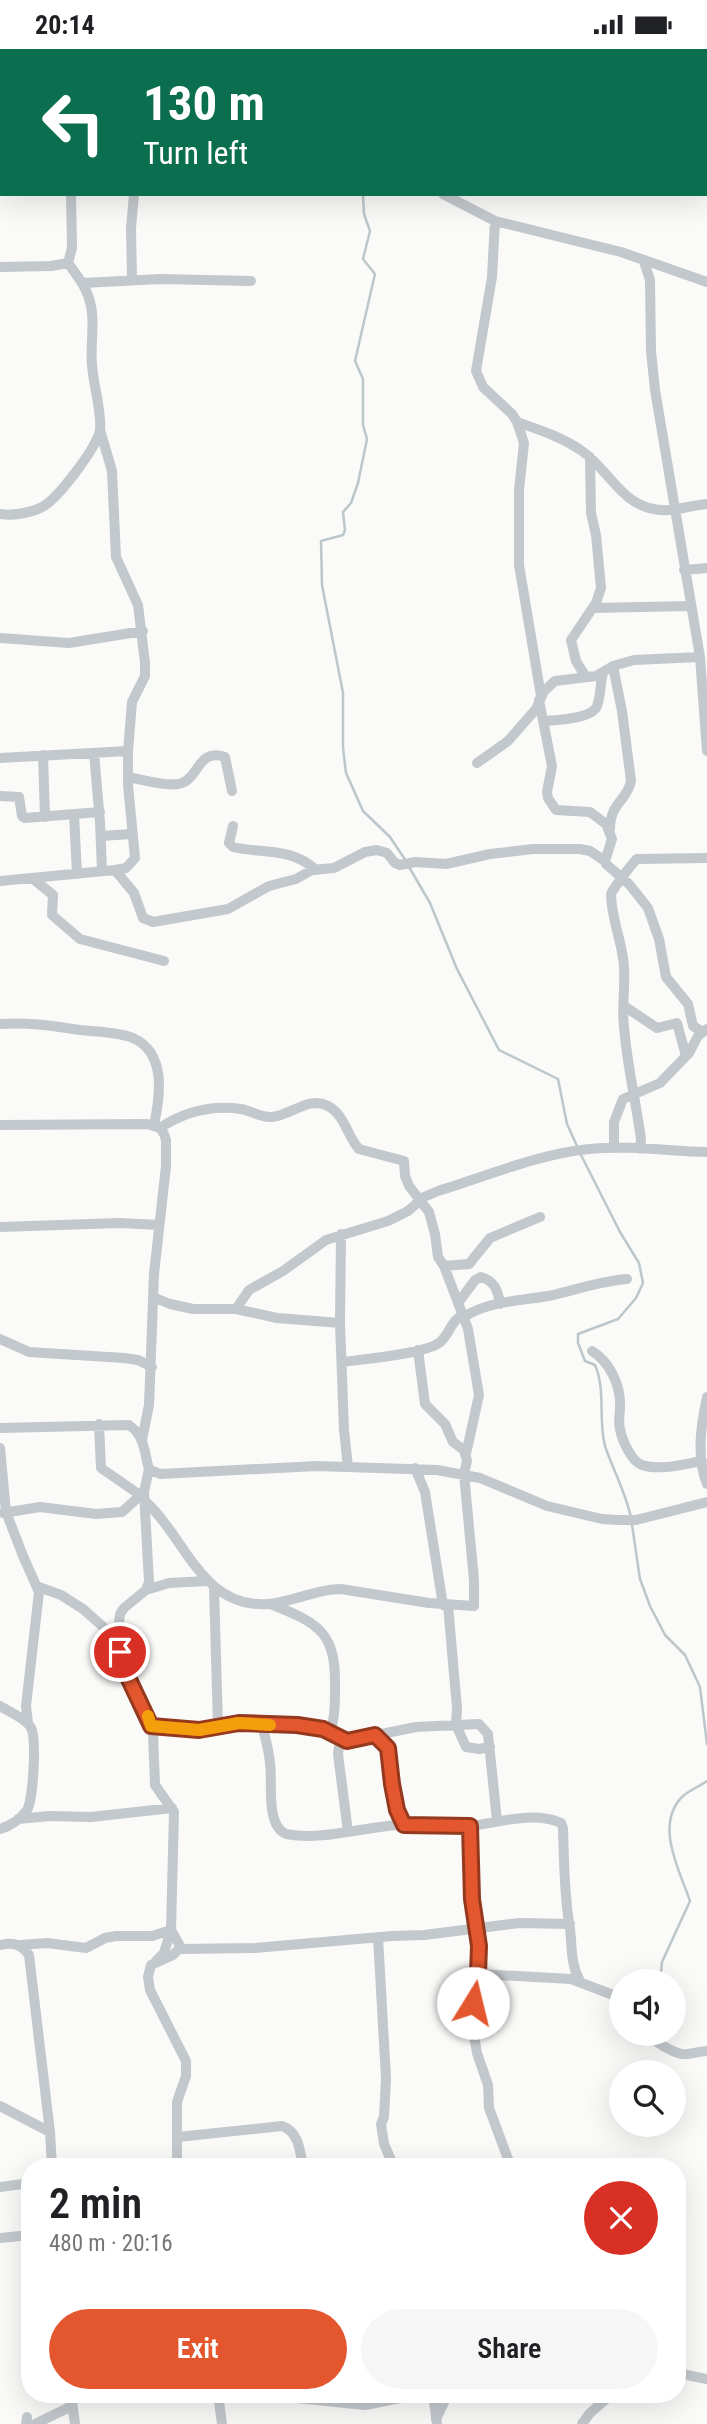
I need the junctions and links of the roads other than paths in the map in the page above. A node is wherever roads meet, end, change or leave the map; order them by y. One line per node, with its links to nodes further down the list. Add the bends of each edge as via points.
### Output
1 (71, 196): 6 (street)
2 (134, 196): 9 (street)
3 (447, 196): 4 (street)
4 (495, 221): 5 (street, via 621,252); 14 (street, via 492,277 476,371 483,387)
5 (644, 262): 7 (street); 10 (street)
6 (68, 263): 8 (street); 13 (street)
7 (662, 266): 10 (street); 12 (street)
8 (0, 267)
9 (132, 279): 11 (street); 13 (street)
10 (650, 280): 18 (street, via 650,351)
11 (251, 281)
12 (707, 282)
13 (83, 283): 15 (street, via 93,320 92,363)
14 (517, 422): 16 (street, via 555,436); 31 (street, via 523,443 519,565)
15 (100, 430): 19 (street, via 50,502 29,512); 24 (street, via 112,471 118,564 133,591)
16 (590, 457): 18 (street, via 628,499 656,508); 23 (street, via 591,513 601,583)
17 (707, 503): 18 (street)
18 (676, 508): 21 (street)
19 (0, 515)
20 (707, 568): 21 (street)
21 (684, 570): 22 (street)
22 (690, 606): 23 (street); 26 (street)
23 (593, 608): 29 (street, via 571,641)
24 (143, 631): 25 (street, via 69,643); 33 (street, via 145,672 132,702)
25 (0, 638)
26 (700, 657): 27 (street, via 648,658); 30 (street)
27 (613, 666): 28 (street); 46 (street, via 631,781 612,811)
28 (603, 673): 29 (street); 32 (street, via 594,711)
29 (586, 677): 31 (street, via 555,681)
30 (704, 681): 34 (street)
31 (540, 698): 32 (street); 38 (street, via 508,741)
32 (544, 721): 46 (street, via 552,766 547,792 551,805 556,810 590,812)
33 (128, 751): 35 (street); 39 (street)
34 (707, 751)
35 (94, 753): 36 (street); 42 (street)
36 (43, 755): 37 (street); 44 (street)
37 (0, 758)
38 (477, 763)
39 (128, 777): 40 (street, via 178,785 191,778 200,762 220,755 228,762); 47 (street)
40 (232, 791)
41 (0, 796): 44 (street, via 19,797 25,818)
42 (100, 812): 43 (street); 48 (street)
43 (74, 815): 44 (street); 54 (street)
44 (45, 817)
45 (233, 826): 52 (street, via 229,842 233,847 283,852)
46 (610, 829): 50 (street, via 611,847)
47 (131, 834): 48 (street); 51 (street, via 135,858 126,868)
48 (101, 836): 53 (street)
49 (707, 858): 56 (street, via 637,859)
50 (605, 861): 52 (street, via 580,849 533,849 446,864 400,865 377,850 334,868); 56 (street)
51 (115, 870): 52 (street, via 134,893 143,918 153,922 228,909 259,890); 53 (street)
52 (316, 870)
53 (102, 871): 54 (street)
54 (77, 874): 55 (street)
55 (32, 878): 57 (street); 58 (street, via 53,895 52,915 80,939)
56 (623, 879): 59 (street, via 611,891 611,903 624,960); 61 (street, via 648,908 666,977 688,1004 693,1026)
57 (0, 881)
58 (164, 961)
59 (624, 1006): 62 (street, via 657,1028 676,1022); 63 (street)
60 (0, 1024): 65 (street, via 122,1035 143,1044 159,1078)
61 (705, 1031): 62 (street)
62 (686, 1056): 63 (street, via 660,1083)
63 (632, 1093): 66 (street, via 621,1102); 67 (street)
64 (0, 1125): 65 (street)
65 (156, 1127): 69 (street, via 200,1109 242,1109 273,1117 304,1104 320,1103 340,1116 359,1149 404,1161 409,1186); 71 (street, via 166,1140)
66 (611, 1149): 67 (street); 69 (street, via 540,1159)
67 (640, 1149): 68 (street)
68 (707, 1152)
69 (421, 1200): 73 (street, via 388,1221); 74 (street, via 432,1220 438,1257)
70 (540, 1217): 74 (street, via 489,1238 469,1263)
71 (159, 1225): 72 (street); 76 (street)
72 (0, 1227)
73 (341, 1234): 79 (street, via 249,1290); 81 (street)
74 (444, 1266): 77 (street)
75 (627, 1279): 78 (street)
76 (153, 1297): 79 (street, via 193,1309); 86 (street)
77 (458, 1303): 78 (street, via 481,1277 494,1285); 80 (street)
78 (500, 1304): 80 (street)
79 (236, 1310): 81 (street)
80 (463, 1316): 83 (street, via 452,1323 440,1343); 92 (street, via 479,1395)
81 (340, 1323): 85 (street)
82 (0, 1339): 86 (street, via 29,1352 131,1359)
83 (418, 1350): 85 (street); 92 (street, via 425,1404)
84 (592, 1352): 93 (street, via 605,1360 615,1378 621,1401 619,1427 635,1461 652,1466)
85 (343, 1362): 94 (street)
86 (152, 1367): 90 (street)
87 (707, 1402): 93 (street, via 700,1437)
88 (99, 1424): 89 (street); 90 (street, via 129,1425); 99 (street, via 101,1468)
89 (0, 1428)
90 (142, 1440): 96 (street)
91 (0, 1448): 101 (street)
92 (466, 1454): 97 (street)
93 (704, 1465): 98 (street)
94 (348, 1467): 95 (street); 96 (street, via 172,1474)
95 (415, 1468): 97 (street); 106 (street, via 425,1492)
96 (149, 1469): 99 (street)
97 (464, 1474): 100 (street, via 547,1506 602,1519 631,1520); 106 (street, via 474,1606)
98 (707, 1484)
99 (143, 1496): 101 (street, via 122,1512 96,1514 40,1507); 102 (street); 104 (street)
100 (707, 1502)
101 (3, 1513): 103 (street)
102 (211, 1584): 104 (street, via 169,1583); 105 (street, via 230,1596); 113 (street)
103 (38, 1587): 107 (street, via 74,1603); 109 (street)
104 (146, 1590): 107 (street, via 120,1614)
105 (270, 1604): 106 (street, via 341,1589); 114 (street, via 318,1628 328,1639 335,1672)
106 (445, 1605): 111 (street)
107 (117, 1639): 112 (street, via 123,1664)
108 (0, 1706): 109 (street)
109 (28, 1723): 119 (street, via 36,1755 29,1807)
110 (262, 1725): 113 (street); 114 (street, via 306,1725); 124 (street, via 271,1764 274,1817 281,1832)
111 (456, 1725): 115 (street); 117 (street, via 466,1747); 117 (street, via 480,1724 487,1730)
112 (151, 1726): 113 (street); 118 (street, via 155,1784)
113 (218, 1727)
114 (330, 1732): 116 (street)
115 (375, 1735): 116 (street, via 355,1741); 121 (street, via 388,1748 397,1810)
116 (340, 1739): 124 (street)
117 (490, 1747): 120 (street)
118 (172, 1808): 119 (street); 127 (street)
119 (18, 1819): 123 (street)
120 (497, 1821): 122 (street); 125 (street, via 561,1823)
121 (404, 1825): 122 (street); 124 (street)
122 (470, 1826): 126 (street)
123 (0, 1829)
124 (348, 1832)
125 (570, 1924): 126 (street); 134 (street, via 574,1971)
126 (476, 1928): 128 (street); 133 (street)
127 (171, 1930): 130 (street, via 152,1936 116,1935 86,1948); 131 (street); 132 (street, via 164,1953)
128 (379, 1937): 131 (street); 144 (street, via 386,2078 381,2125)
129 (0, 1945): 130 (street)
130 (20, 1945): 139 (street, via 29,1955)
131 (179, 1949): 132 (street)
132 (156, 1961): 140 (street, via 148,1977 150,1990 186,2061 177,2102)
133 (478, 1974): 134 (street); 145 (street, via 473,2031 488,2085 489,2108)
134 (580, 1982): 135 (street)
135 (609, 1993)
136 (664, 2046): 137 (street, via 685,2055)
137 (707, 2050)
138 (0, 2106): 139 (street)
139 (50, 2132): 141 (street)
140 (178, 2137): 142 (street); 143 (street, via 282,2126 295,2136)
141 (51, 2158)
142 (177, 2158)
143 (301, 2158)
144 (390, 2158)
145 (508, 2158)
146 (21, 2184): 147 (street)
147 (0, 2187)
148 (21, 2236): 149 (street)
149 (0, 2238)
150 (686, 2375): 151 (street)
151 (707, 2379)
152 (72, 2403): 159 (street)
153 (219, 2403): 163 (street)
154 (351, 2403): 155 (street)
155 (381, 2403)
156 (434, 2403): 160 (street)
157 (444, 2403): 160 (street)
158 (602, 2403): 164 (street)
159 (72, 2406): 161 (street); 162 (street)
160 (436, 2421)
161 (30, 2422)
162 (75, 2424)
163 (222, 2424)
164 (582, 2424)

